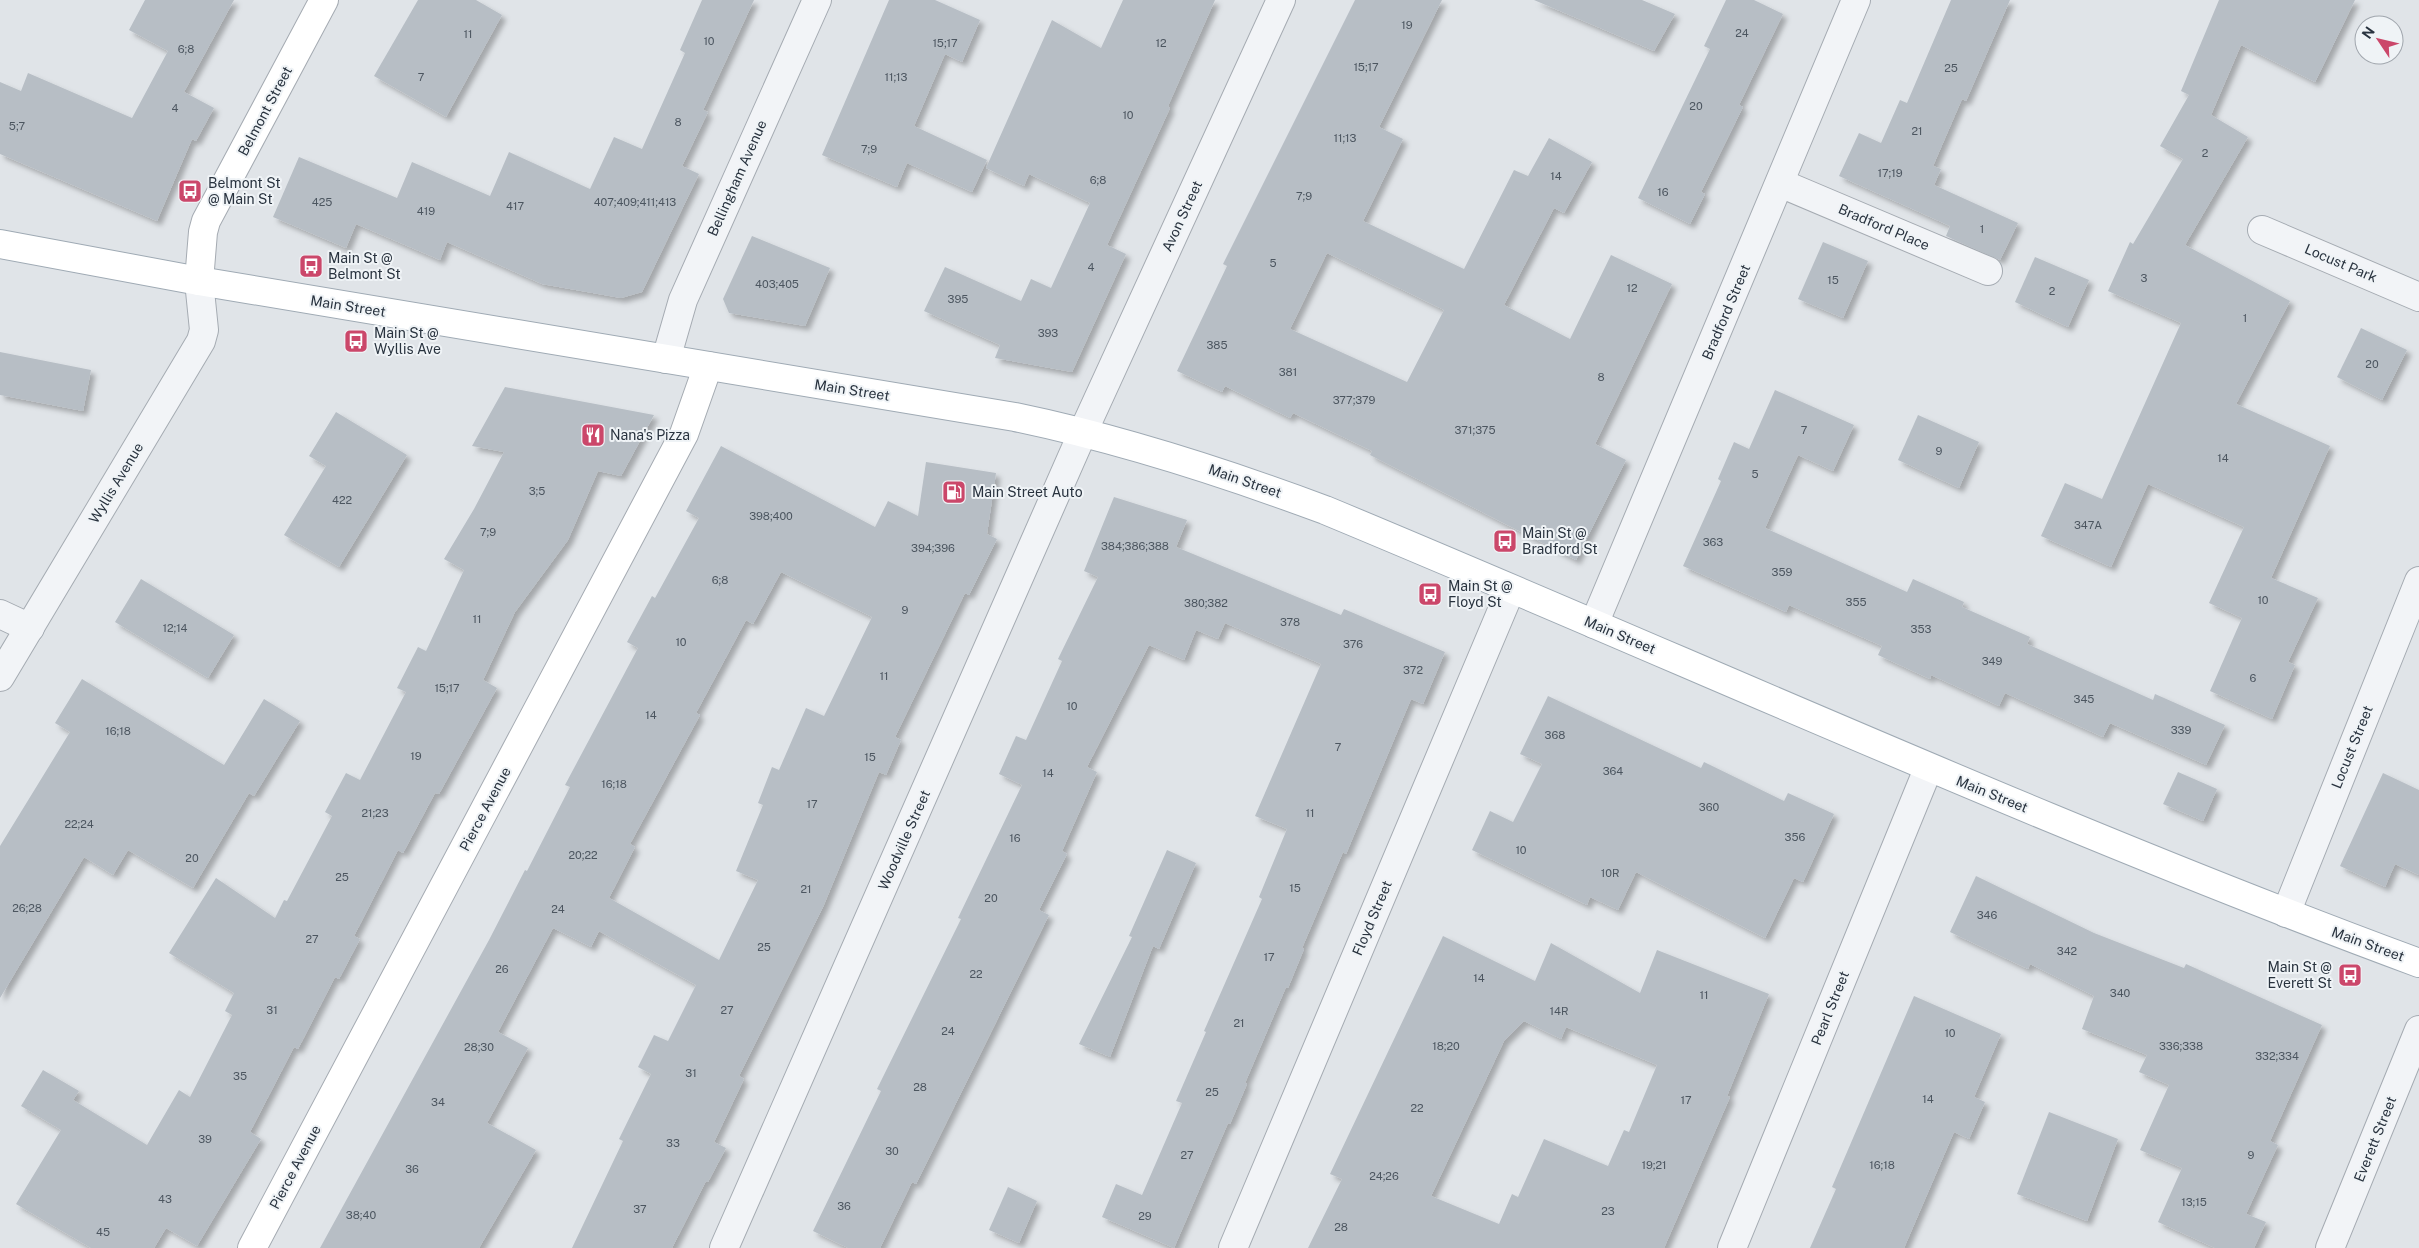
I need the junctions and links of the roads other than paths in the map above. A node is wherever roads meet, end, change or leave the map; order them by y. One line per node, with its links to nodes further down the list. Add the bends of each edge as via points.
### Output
1 (324, 0): 9 (main road, Belmont Street, via 206,220 202,232)
2 (817, 0): 11 (street, Bellingham Avenue, via 683,300)
3 (1281, 0): 13 (street, Avon Street)
4 (1856, 0): 5 (street, Bradford Street)
5 (1780, 184): 8 (street, Bradford Place); 17 (street, Bradford Street)
6 (2262, 230): 10 (street, Locust Park)
7 (0, 244): 9 (main road, Main Street)
8 (1988, 271)
9 (199, 281): 11 (main road, Main Street); 18 (street, Wyllis Avenue, via 204,330 201,341)
10 (2419, 297)
11 (666, 359): 12 (main road, Main Street)
12 (708, 366): 13 (main road, Main Street, via 1015,417); 24 (main road, Pierce Avenue, via 684,434)
13 (1083, 432): 15 (main road, Main Street, via 1236,477 1325,510); 25 (street, Woodville Street)
14 (2419, 581): 21 (street, Locust Street)
15 (1511, 589): 17 (main road, Main Street); 26 (street, Floyd Street)
16 (0, 614): 18 (street)
17 (1594, 624): 20 (main road, Main Street)
18 (30, 628): 19 (street, Wyllis Avenue)
19 (0, 677)
20 (1928, 768): 21 (main road, Main Street); 27 (street, Pearl Street)
21 (2286, 913): 22 (main road, Main Street)
22 (2419, 962)
23 (2419, 1030): 28 (street, Everett Street)
24 (252, 1248)
25 (724, 1248)
26 (1233, 1248)
27 (1732, 1248)
28 (2330, 1248)

